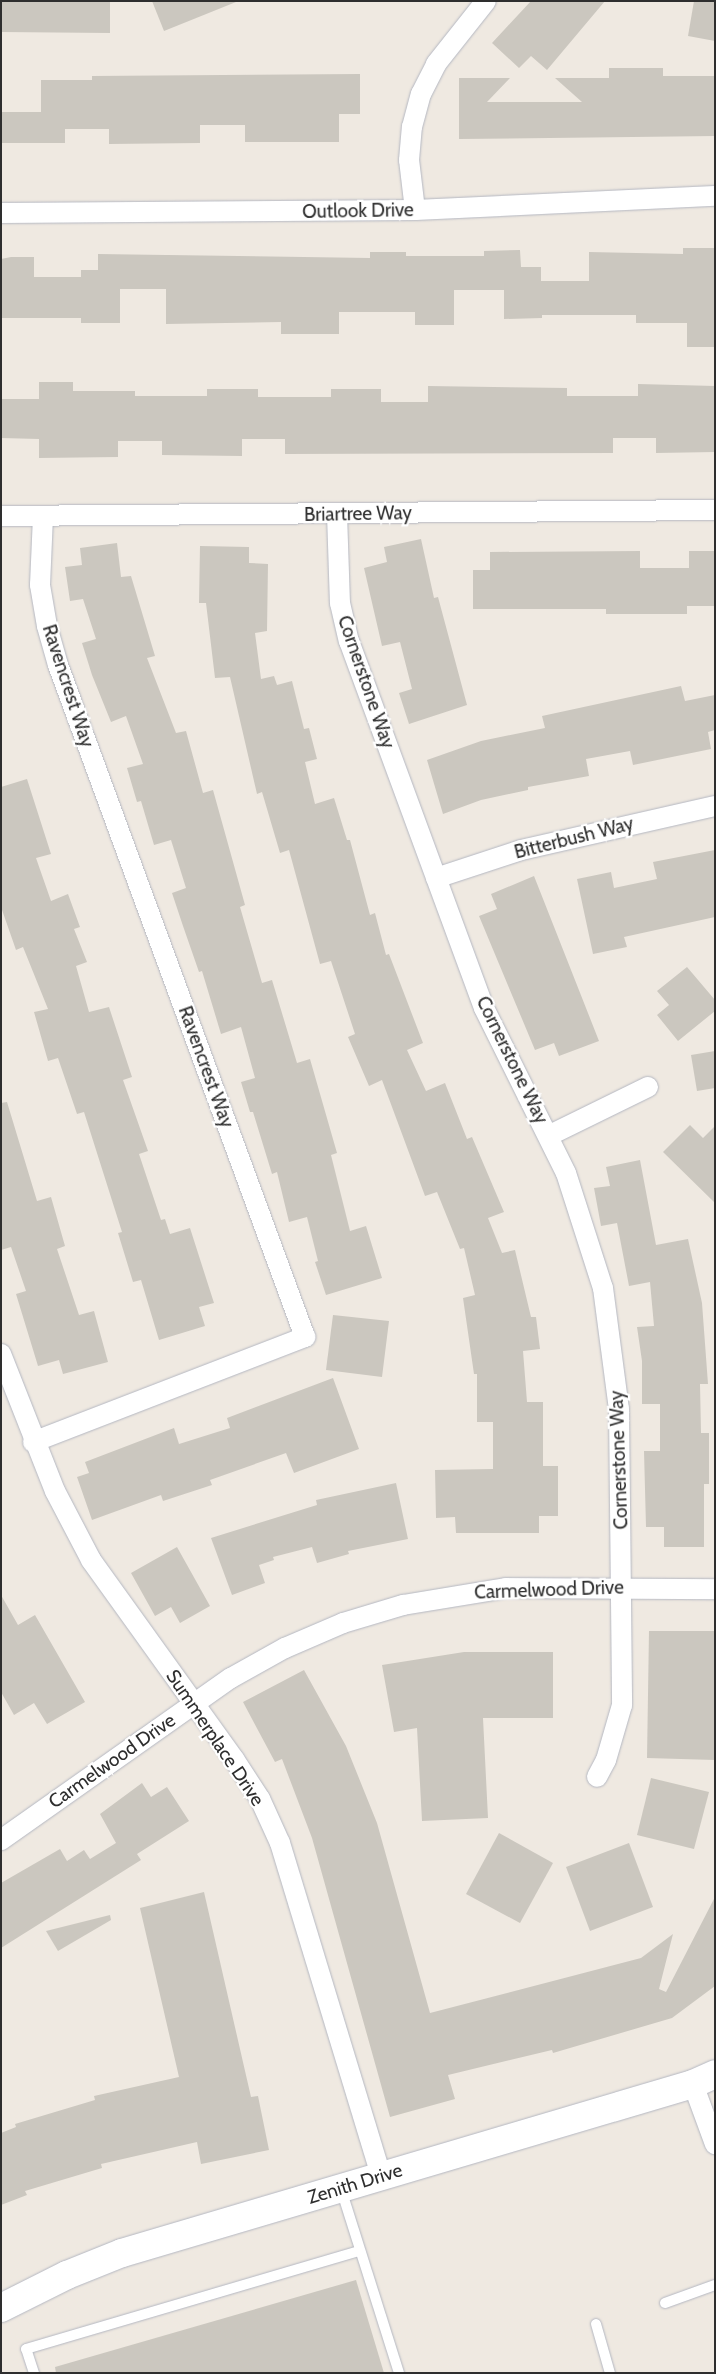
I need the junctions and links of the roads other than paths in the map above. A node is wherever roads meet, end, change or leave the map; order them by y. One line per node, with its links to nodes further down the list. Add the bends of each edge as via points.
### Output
1 (486, 1): 3 (street, via 436,64 421,94 412,127 409,160)
2 (715, 196): 3 (street, Outlook Drive)
3 (415, 210): 4 (street, Outlook Drive)
4 (1, 213)
5 (715, 510): 6 (street, Briartree Way)
6 (337, 514): 8 (street, Briartree Way); 10 (street, Cornerstone Way, via 340,603 349,641)
7 (1, 516): 8 (street, Briartree Way)
8 (43, 516): 14 (street, Ravencrest Way, via 40,585 58,665 305,1338)
9 (715, 806): 10 (street, Bitterbush Way, via 531,847)
10 (436, 878): 12 (street, Cornerstone Way, via 498,1040)
11 (648, 1087): 12 (street)
12 (550, 1135): 15 (street, Cornerstone Way, via 584,1218 612,1336 619,1408)
13 (1, 1354): 14 (street, Summerplace Drive)
14 (33, 1442): 17 (street, Summerplace Drive, via 54,1492 91,1560)
15 (622, 1588): 16 (street, Carmelwood Drive); 17 (street, Carmelwood Drive, via 506,1588 403,1605 344,1623 285,1648); 18 (street, Cornerstone Way, via 622,1705 606,1760)
16 (715, 1589)
17 (194, 1704): 19 (street, Carmelwood Drive); 22 (street, Summerplace Drive, via 260,1799 280,1843)
18 (596, 1777)
19 (1, 1840)
20 (704, 2079): 21 (street); 22 (street, Zenith Drive)
21 (715, 2144)
22 (381, 2176): 23 (street, Zenith Drive)
23 (340, 2188): 24 (lane); 27 (street, Zenith Drive, via 122,2254 67,2275)
24 (360, 2251): 29 (lane, via 26,2349); 30 (lane)
25 (715, 2285): 26 (lane)
26 (665, 2303)
27 (1, 2308)
28 (596, 2324): 31 (lane)
29 (34, 2373)
30 (399, 2373)
31 (610, 2373)

